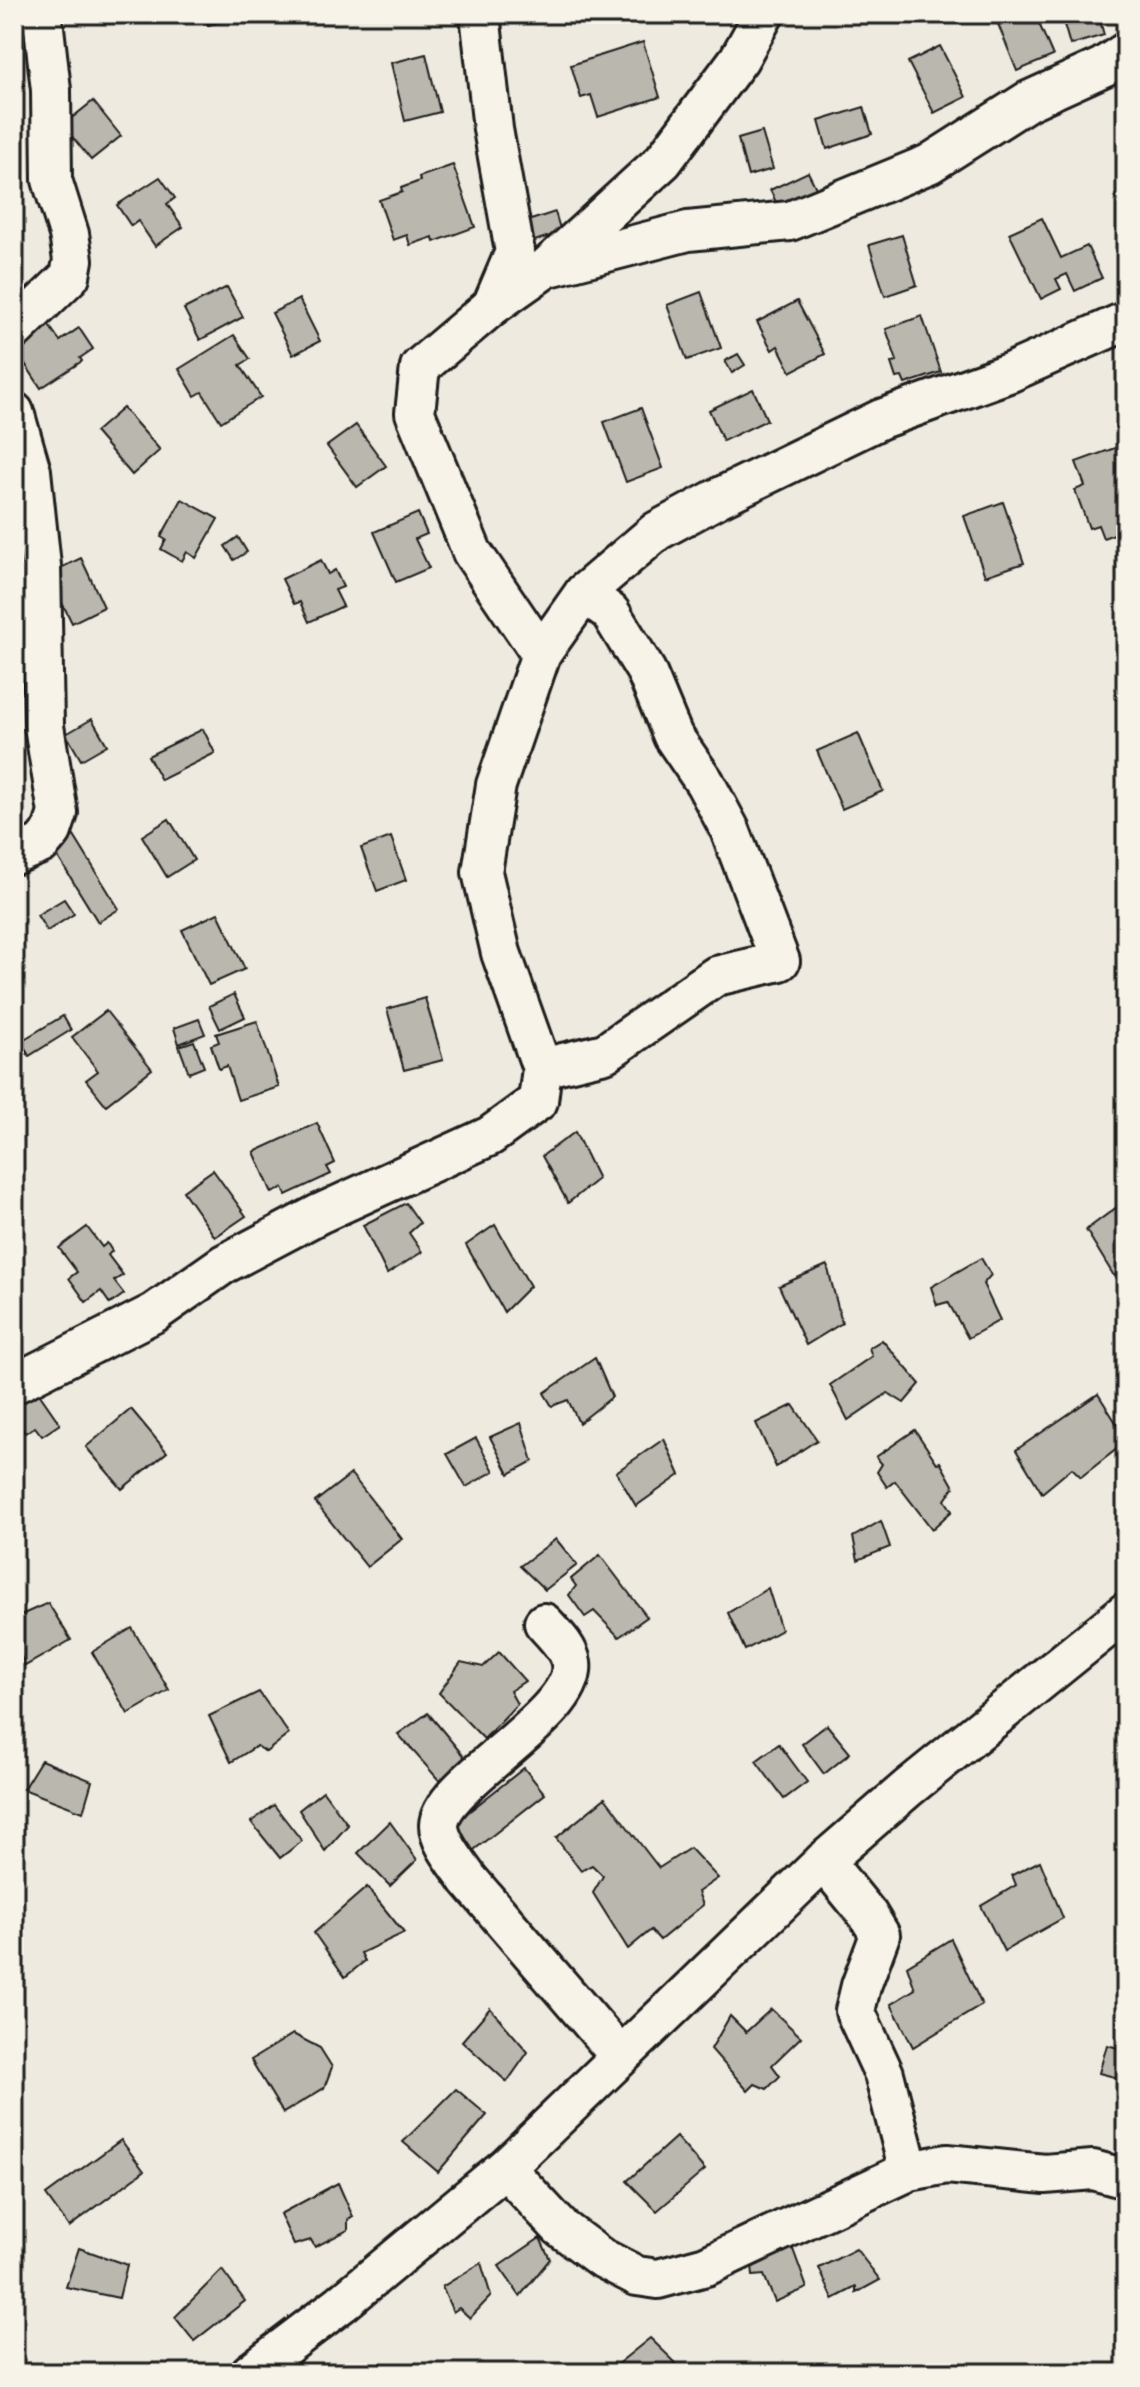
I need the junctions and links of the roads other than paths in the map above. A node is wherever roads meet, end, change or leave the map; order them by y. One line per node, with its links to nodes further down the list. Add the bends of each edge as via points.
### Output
1 (38, 14): 7 (street, via 51,90 52,180 73,260 70,276)
2 (480, 14): 6 (street, via 515,252)
3 (764, 14): 5 (street, via 739,59 663,161)
4 (1126, 52): 5 (street, via 1028,101 929,164 790,221 688,231)
5 (546, 268): 6 (street)
6 (492, 306): 11 (street, via 420,367 415,413 472,552)
7 (14, 330)
8 (1122, 332): 10 (street, via 881,419 718,498 657,531)
9 (14, 412): 12 (street, via 31,471 41,566 44,726 58,813 41,844)
10 (584, 593): 11 (street); 13 (street, via 610,612 646,671 673,736 730,830 780,961 716,976 605,1053)
11 (541, 654): 13 (street, via 496,785 482,872 501,953)
12 (14, 855)
13 (542, 1068): 14 (street, via 538,1101 490,1136 319,1214 224,1264 154,1313)
14 (14, 1384)
15 (1126, 1612): 17 (street)
16 (544, 1623): 18 (street, via 571,1663 569,1682 554,1704 457,1794 439,1828 468,1879)
17 (824, 1861): 18 (street); 20 (street, via 880,1935 855,2011 884,2074)
18 (620, 2056): 19 (street)
19 (505, 2168): 20 (street, via 560,2227 600,2257 637,2276 658,2279 706,2266); 22 (street)
20 (909, 2171): 21 (street, via 947,2164 1045,2174 1093,2170)
21 (1126, 2179)
22 (250, 2373)

